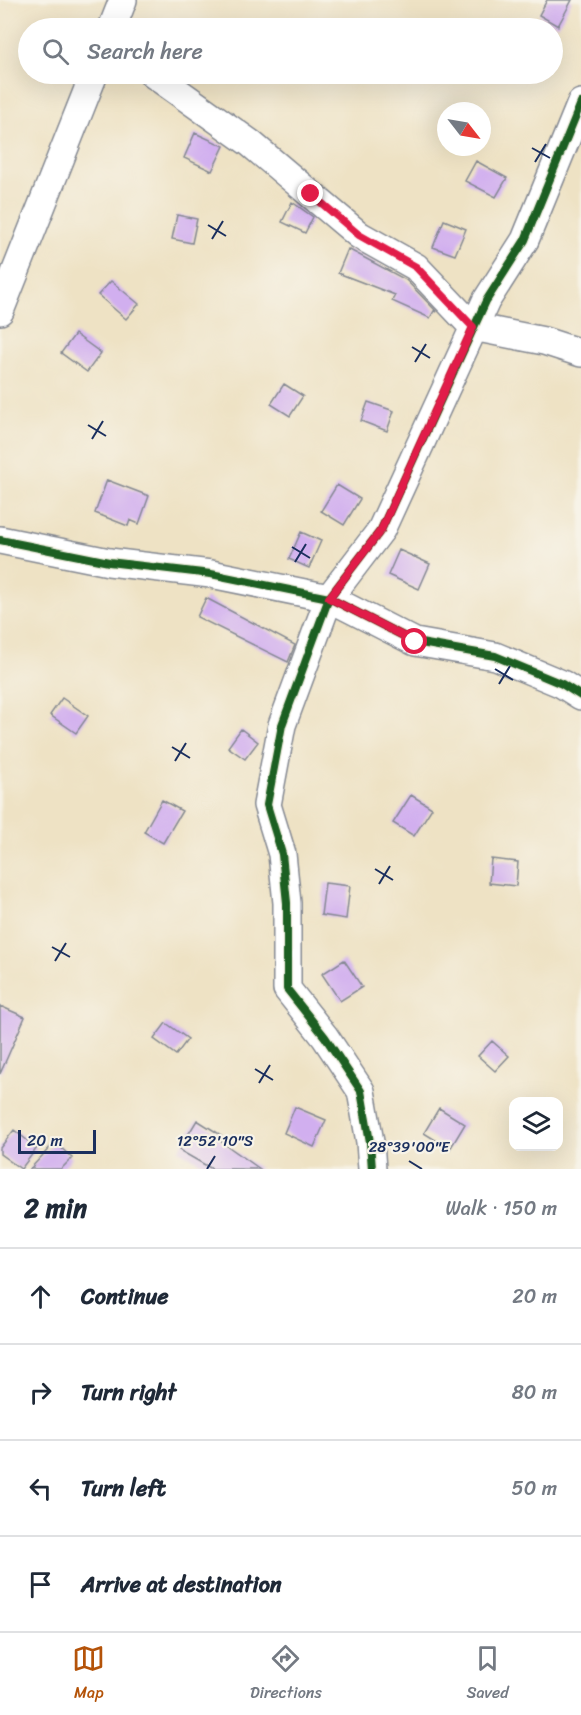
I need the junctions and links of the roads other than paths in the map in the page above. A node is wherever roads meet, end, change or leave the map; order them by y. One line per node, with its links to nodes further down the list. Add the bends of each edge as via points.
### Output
1 (123, 0): 2 (street)
2 (116, 18)
3 (90, 84): 6 (street)
4 (167, 84): 7 (street, via 250,143 359,235 416,267)
5 (581, 103): 7 (street, via 525,240)
6 (0, 311)
7 (473, 327): 8 (street, via 544,341); 10 (street, via 381,530)
8 (581, 353)
9 (0, 540): 10 (street, via 109,562 211,574)
10 (329, 598): 11 (street, via 415,642 495,656); 12 (street, via 282,725 267,805 282,854 287,903 287,989 361,1091)
11 (580, 694)
12 (372, 1169)

